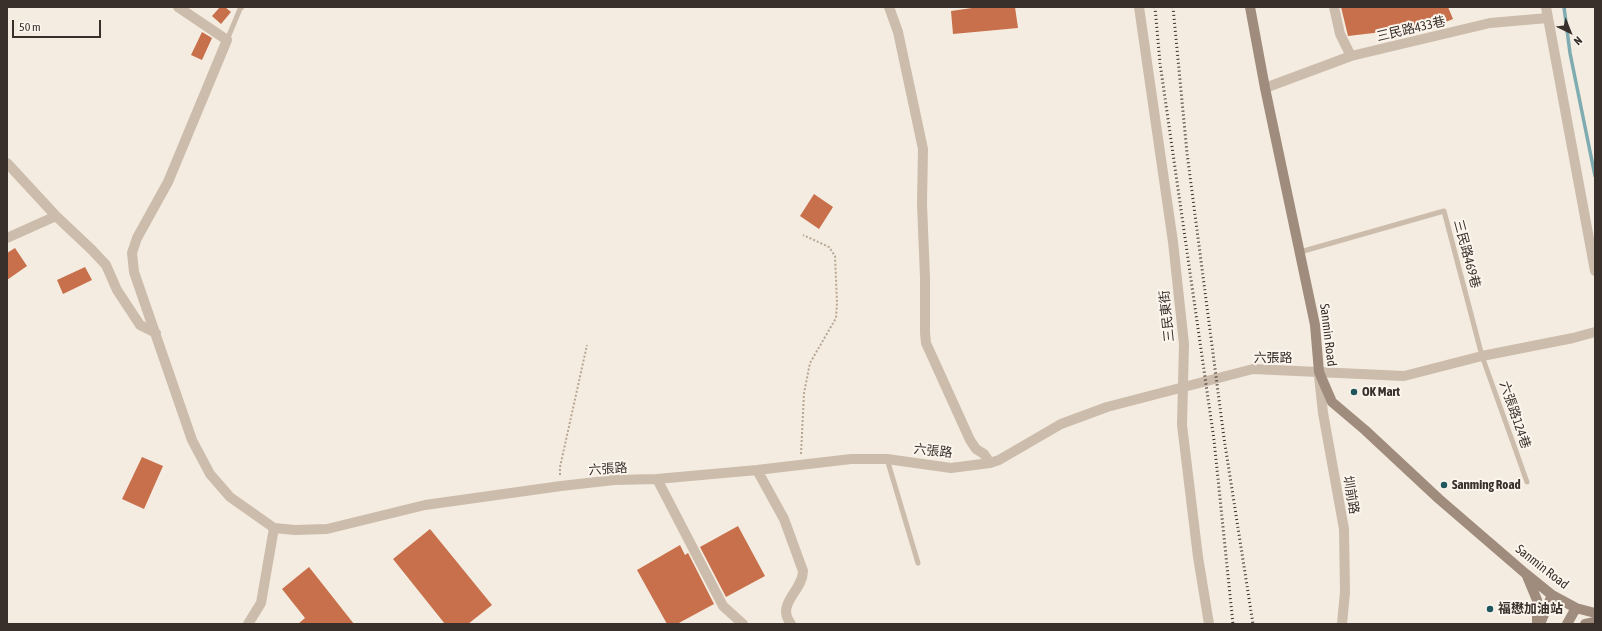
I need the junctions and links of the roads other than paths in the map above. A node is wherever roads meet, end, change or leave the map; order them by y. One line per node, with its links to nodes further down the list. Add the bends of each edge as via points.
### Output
1 (178, 7): 9 (street)
2 (242, 7): 9 (lane)
3 (889, 7): 23 (street, via 898,32 923,149 926,343 970,440)
4 (1139, 7): 21 (street, 三民東街, via 1173,242 1184,344)
5 (1250, 7): 11 (street, Sanmin Road)
6 (1334, 7): 10 (street, via 1340,34)
7 (1546, 7): 8 (street)
8 (1548, 18): 10 (street, 三民路433巷, via 1490,23); 16 (street)
9 (227, 40): 18 (street, via 168,182 137,238 132,253 134,272)
10 (1351, 56): 11 (street, 三民路433巷)
11 (1265, 88): 15 (street, Sanmin Road)
12 (7, 163): 13 (street)
13 (56, 216): 14 (street); 18 (street, via 106,265 117,290 140,325)
14 (7, 238)
15 (1300, 252): 19 (lane, 三民路469巷, via 1444,210); 20 (street, Sanmin Road, via 1316,325)
16 (1595, 271)
17 (1595, 332): 19 (street, 六張路)
18 (156, 333): 27 (street, via 192,440 210,474 230,497)
19 (1482, 356): 20 (street, 六張路, via 1404,376); 26 (lane, 六張路124巷)
20 (1319, 372): 21 (street, 六張路, via 1253,369); 29 (street, Sanmin Road, via 1332,402); 38 (street, 圳前路, via 1323,413 1344,529 1345,592)
21 (1184, 387): 23 (street, 六張路, via 1107,407 1061,424); 37 (street, 三民東街, via 1182,425)
22 (887, 459): 23 (street, 六張路, via 951,468); 24 (street, 六張路, via 851,459); 28 (lane)
23 (990, 463)
24 (757, 470): 25 (street, 六張路); 36 (street, via 784,519 803,571 802,579 786,608 786,615)
25 (657, 479): 27 (street, 六張路, via 614,480 424,505 327,529); 35 (street, via 723,606)
26 (1527, 482)
27 (274, 528): 34 (street, via 261,603)
28 (918, 563)
29 (1526, 574): 30 (street, Sanmin Road); 39 (street, via 1537,600)
30 (1552, 595): 31 (street, Sanmin Road); 39 (street)
31 (1576, 608): 32 (street, Sanmin Road); 40 (street)
32 (1595, 613)
33 (1595, 622): 41 (street)
34 (248, 624)
35 (743, 624)
36 (791, 624)
37 (1209, 624)
38 (1342, 624)
39 (1538, 624)
40 (1567, 624)
41 (1585, 624)

